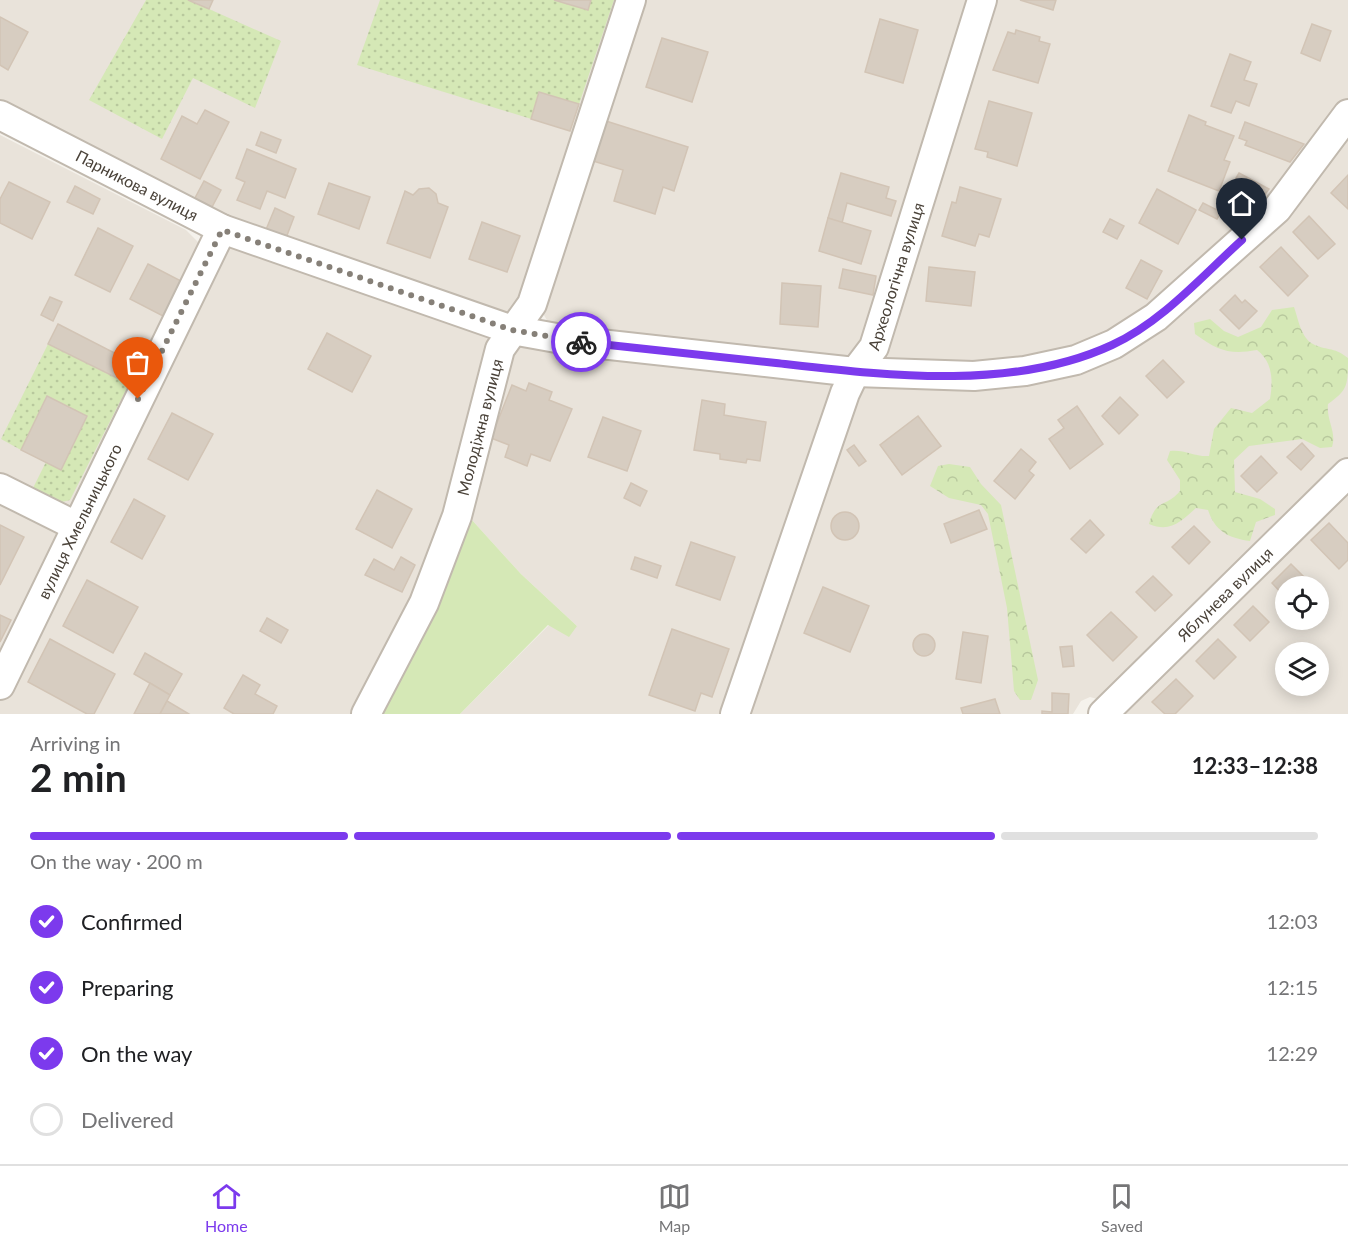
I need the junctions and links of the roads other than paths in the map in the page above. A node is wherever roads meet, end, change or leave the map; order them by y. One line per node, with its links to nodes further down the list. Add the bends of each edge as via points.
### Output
1 (631, 0): 6 (street, Молодіжна вулиця, via 532,304)
2 (982, 0): 7 (street, Археологічна вулиця, via 874,347)
3 (1348, 114): 7 (street, Парникова вулиця, via 1277,209 1156,317 1114,344 1076,360 1025,371 974,376)
4 (0, 115): 5 (street, Парникова вулиця)
5 (222, 230): 6 (street, Парникова вулиця); 10 (street, вулиця Хмельницького)
6 (512, 330): 7 (street, Парникова вулиця, via 573,341); 12 (street, Молодіжна вулиця, via 500,348 453,527 423,603)
7 (855, 372): 13 (street, Археологічна вулиця)
8 (1348, 474): 14 (street, Яблунева вулиця)
9 (0, 488): 10 (street)
10 (76, 526): 11 (street, вулиця Хмельницького)
11 (0, 685)
12 (366, 714)
13 (735, 714)
14 (1103, 714)

